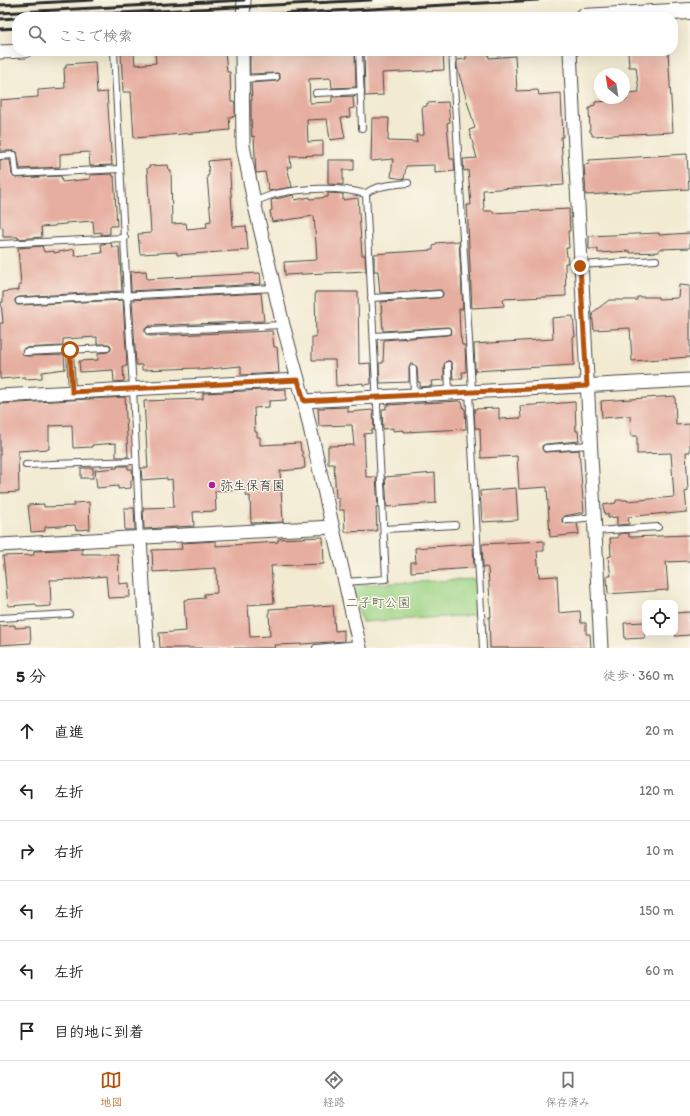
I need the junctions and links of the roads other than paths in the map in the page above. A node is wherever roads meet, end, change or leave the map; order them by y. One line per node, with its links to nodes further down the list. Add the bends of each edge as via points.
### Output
1 (244, 0): 3 (street)
2 (690, 11): 4 (street)
3 (243, 12)
4 (672, 12)
5 (0, 52): 6 (street)
6 (12, 52)
7 (114, 56): 18 (lane)
8 (242, 56): 13 (street)
9 (359, 56): 14 (lane)
10 (452, 56): 45 (lane)
11 (570, 56): 25 (street)
12 (276, 77): 13 (lane)
13 (243, 79): 21 (street, via 243,146)
14 (361, 91): 15 (lane); 16 (lane)
15 (316, 93)
16 (362, 128)
17 (0, 156): 18 (lane, via 14,155 16,174)
18 (120, 169): 22 (lane)
19 (408, 183): 20 (lane, via 376,188)
20 (366, 194): 21 (lane, via 355,191 311,190 275,194); 29 (lane)
21 (254, 202): 26 (street)
22 (125, 238): 23 (lane); 28 (lane)
23 (0, 244)
24 (656, 260): 25 (lane)
25 (580, 266): 42 (street)
26 (274, 288): 28 (lane); 31 (street)
27 (438, 294): 29 (lane)
28 (127, 295): 30 (lane); 43 (lane)
29 (371, 298): 34 (lane)
30 (19, 301)
31 (283, 324): 32 (lane); 40 (street)
32 (149, 331)
33 (448, 331): 34 (lane)
34 (374, 336): 49 (lane)
35 (107, 348): 36 (lane)
36 (70, 350): 37 (lane); 44 (lane)
37 (26, 352)
38 (448, 365): 46 (lane)
39 (413, 368): 47 (lane)
40 (298, 380): 43 (street); 50 (street)
41 (690, 380): 42 (street)
42 (587, 386): 45 (street); 51 (street)
43 (134, 388): 44 (street); 53 (lane)
44 (72, 392): 48 (street)
45 (470, 392): 46 (street); 70 (lane)
46 (449, 393): 47 (street)
47 (414, 395): 49 (street)
48 (0, 396)
49 (377, 397): 50 (street); 60 (lane)
50 (304, 401): 58 (street)
51 (590, 445): 52 (lane); 55 (street)
52 (546, 448)
53 (136, 460): 54 (lane); 62 (lane)
54 (26, 465)
55 (594, 517): 56 (lane); 61 (street)
56 (566, 520)
57 (455, 525): 60 (lane)
58 (332, 527): 62 (street); 64 (street)
59 (658, 527): 61 (lane)
60 (384, 529): 64 (lane, via 386,579)
61 (595, 531): 71 (street)
62 (140, 538): 63 (street); 68 (street)
63 (0, 545)
64 (344, 582): 67 (street)
65 (70, 614): 66 (lane)
66 (0, 618)
67 (360, 646): 69 (lane)
68 (147, 648)
69 (316, 648)
70 (483, 648)
71 (601, 648)

